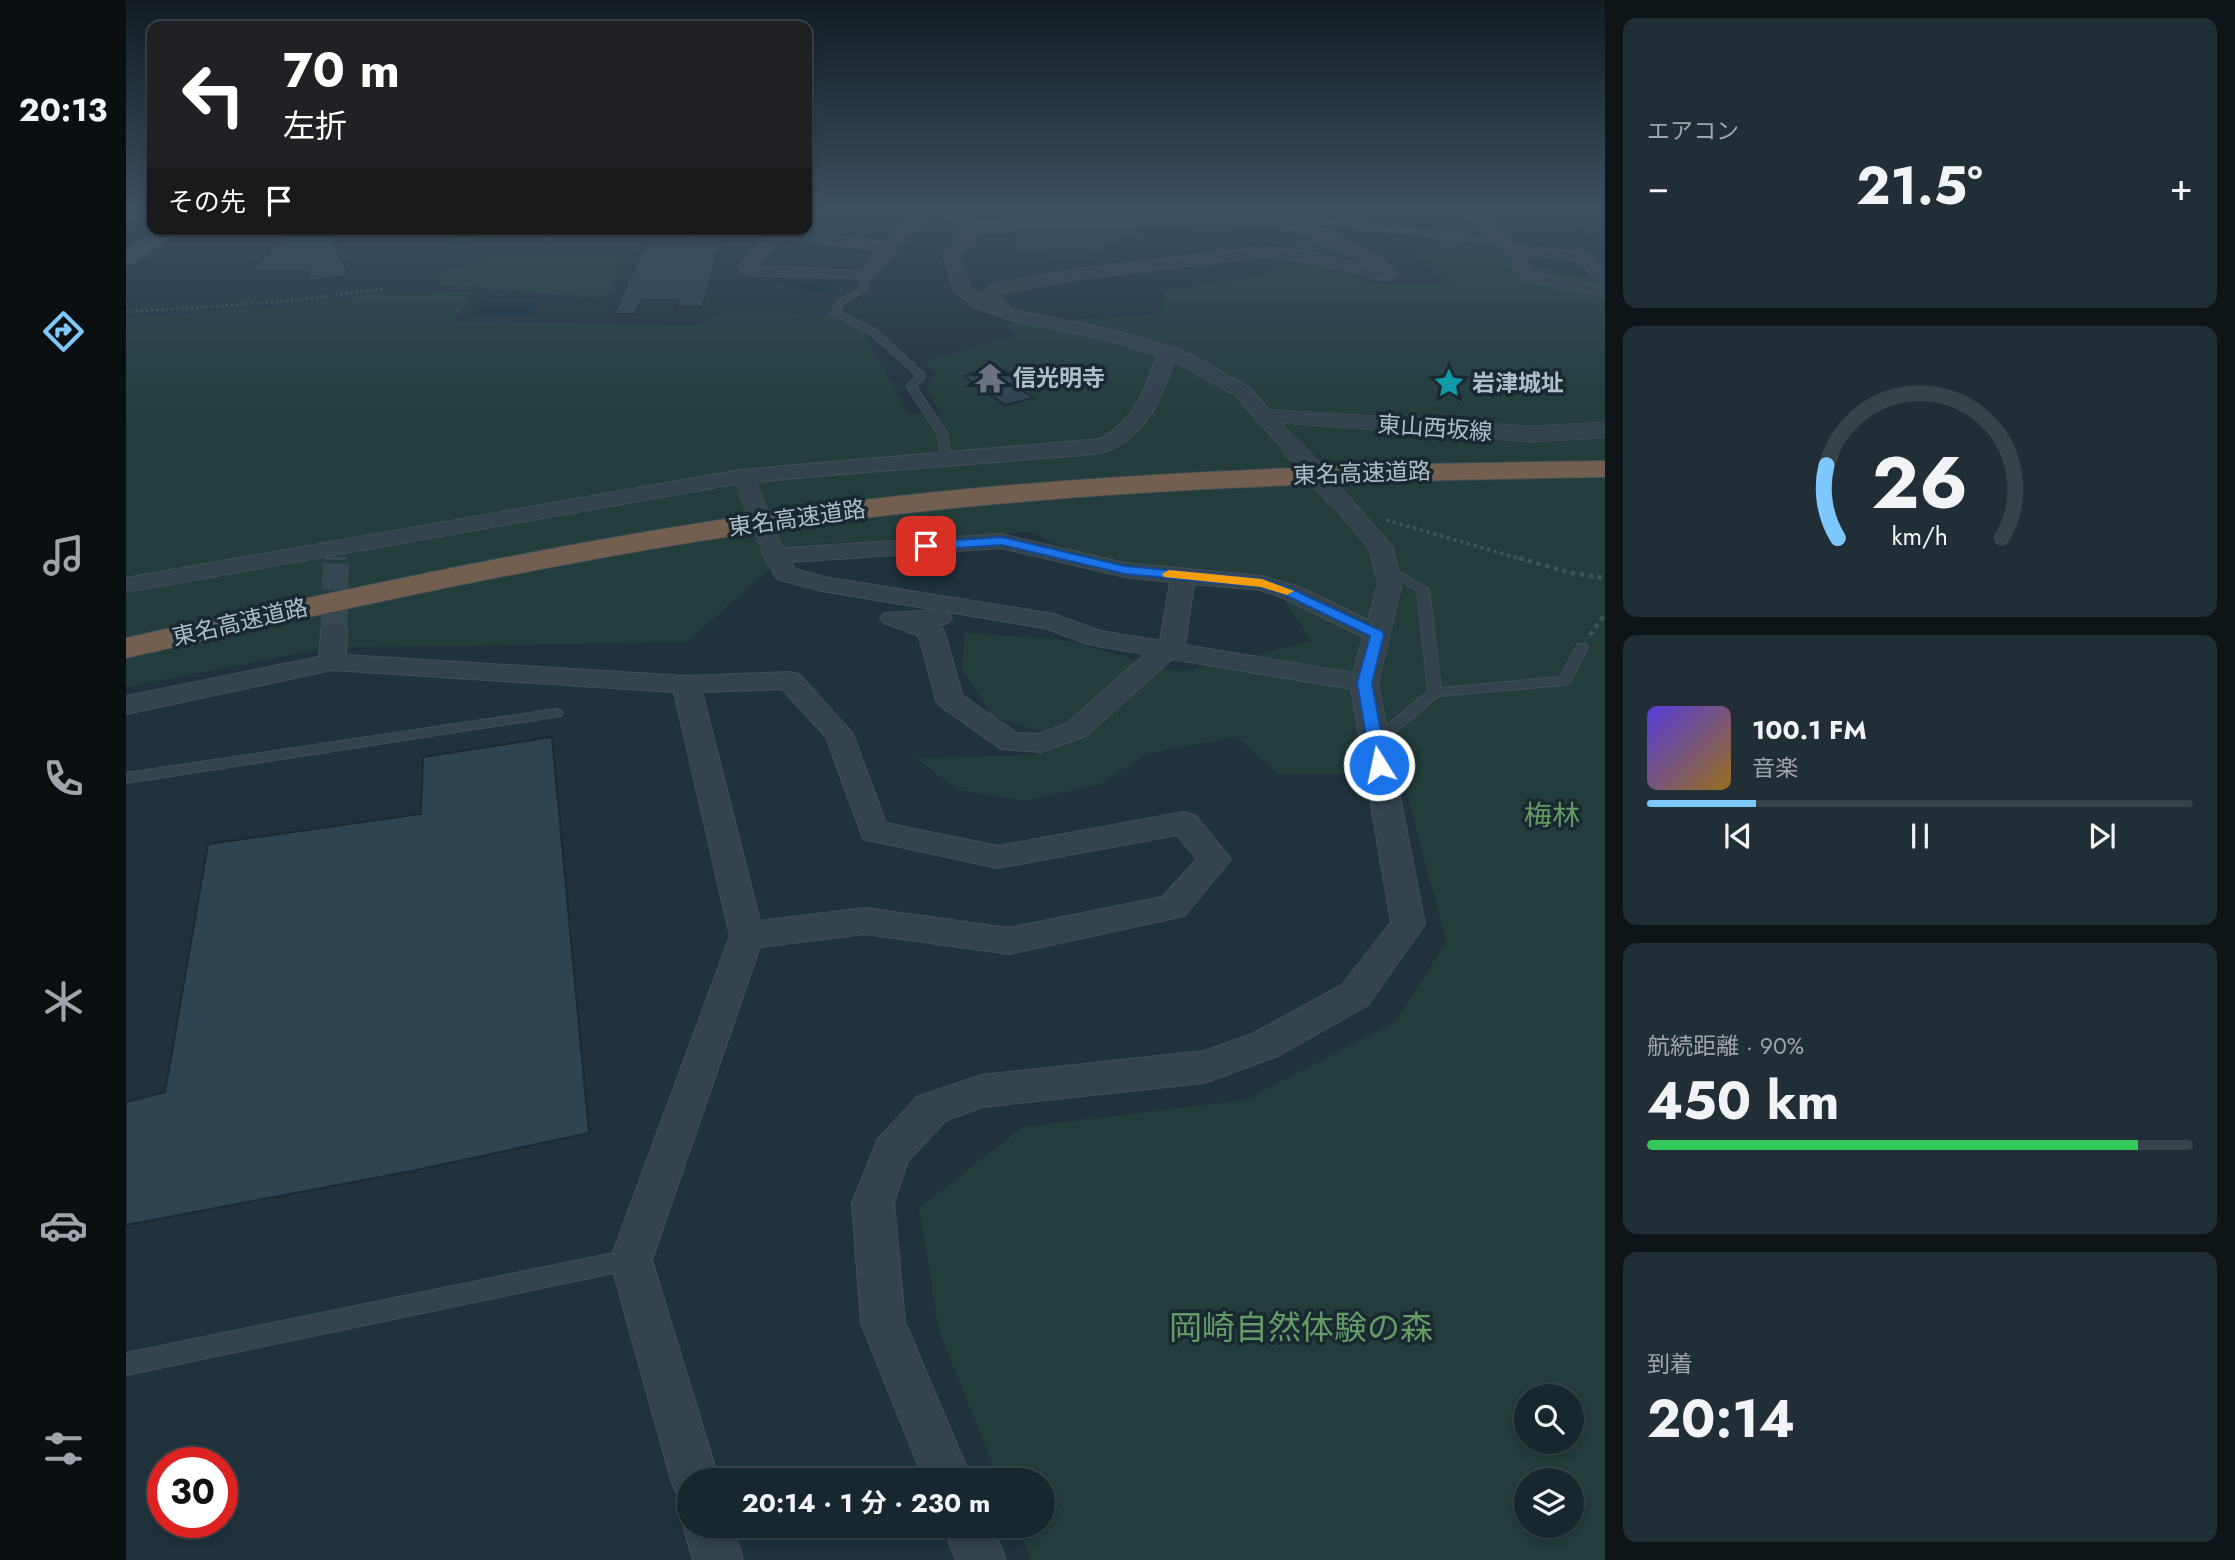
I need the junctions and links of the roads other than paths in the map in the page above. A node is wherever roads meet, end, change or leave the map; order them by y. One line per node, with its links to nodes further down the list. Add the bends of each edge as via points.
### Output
1 (865, 279): 11 (lane, via 863,290 840,303 835,313 873,331 922,376 911,386 942,433)
2 (958, 279): 6 (street, via 962,290 979,303)
3 (1051, 279): 6 (street, via 988,293)
4 (1544, 279): 5 (street)
5 (1604, 286)
6 (1004, 312): 7 (street)
7 (1168, 352): 8 (street, via 1243,392); 11 (street, via 1145,411 1130,429 1106,445)
8 (1265, 415): 9 (street, 東山西坂線, via 1530,435); 16 (street, bridge, via 1380,546)
9 (1605, 430)
10 (1605, 452): 14 (highway, 東名高速道路, via 1288,459 1079,470)
11 (947, 461): 13 (street, via 847,466)
12 (1605, 469): 14 (highway, 東名高速道路, via 1256,476)
13 (744, 482): 15 (street, bridge); 18 (street)
14 (916, 494): 20 (highway, 東名高速道路, via 571,530 430,556); 24 (highway, 東名高速道路, via 565,554)
15 (775, 554): 17 (street, via 1002,541 1125,570); 19 (street, via 786,574 822,584)
16 (1386, 567): 22 (street, via 1390,583); 29 (lane, via 1423,589)
17 (1183, 576): 22 (street, via 1262,583); 25 (street)
18 (126, 585)
19 (981, 610): 25 (street, via 1054,622 1095,638); 25 (street, via 971,618 893,618 931,631 950,700 1011,742 1041,743 1076,730)
20 (126, 624)
21 (334, 629): 26 (street)
22 (1377, 634): 27 (street)
23 (1582, 647): 29 (lane, via 1565,681)
24 (126, 648)
25 (1168, 650): 27 (street)
26 (332, 662): 28 (street); 30 (street)
27 (1364, 683): 32 (street)
28 (686, 684): 34 (street); 34 (street, via 789,680 839,734 874,831 998,857 1184,823 1215,859 1172,907 1009,941 865,921)
29 (1435, 692): 32 (lane)
30 (126, 705)
31 (556, 713): 33 (lane)
32 (1375, 742): 38 (street, via 1408,923 1355,995 1265,1045 1204,1067 981,1091 931,1109 892,1151 873,1203 883,1323)
33 (126, 778)
34 (747, 936): 35 (street)
35 (631, 1260): 36 (lane); 37 (street)
36 (126, 1364)
37 (692, 1468)
38 (943, 1468)
39 (712, 1538): 41 (street)
40 (972, 1538): 42 (street)
41 (718, 1560)
42 (981, 1560)

